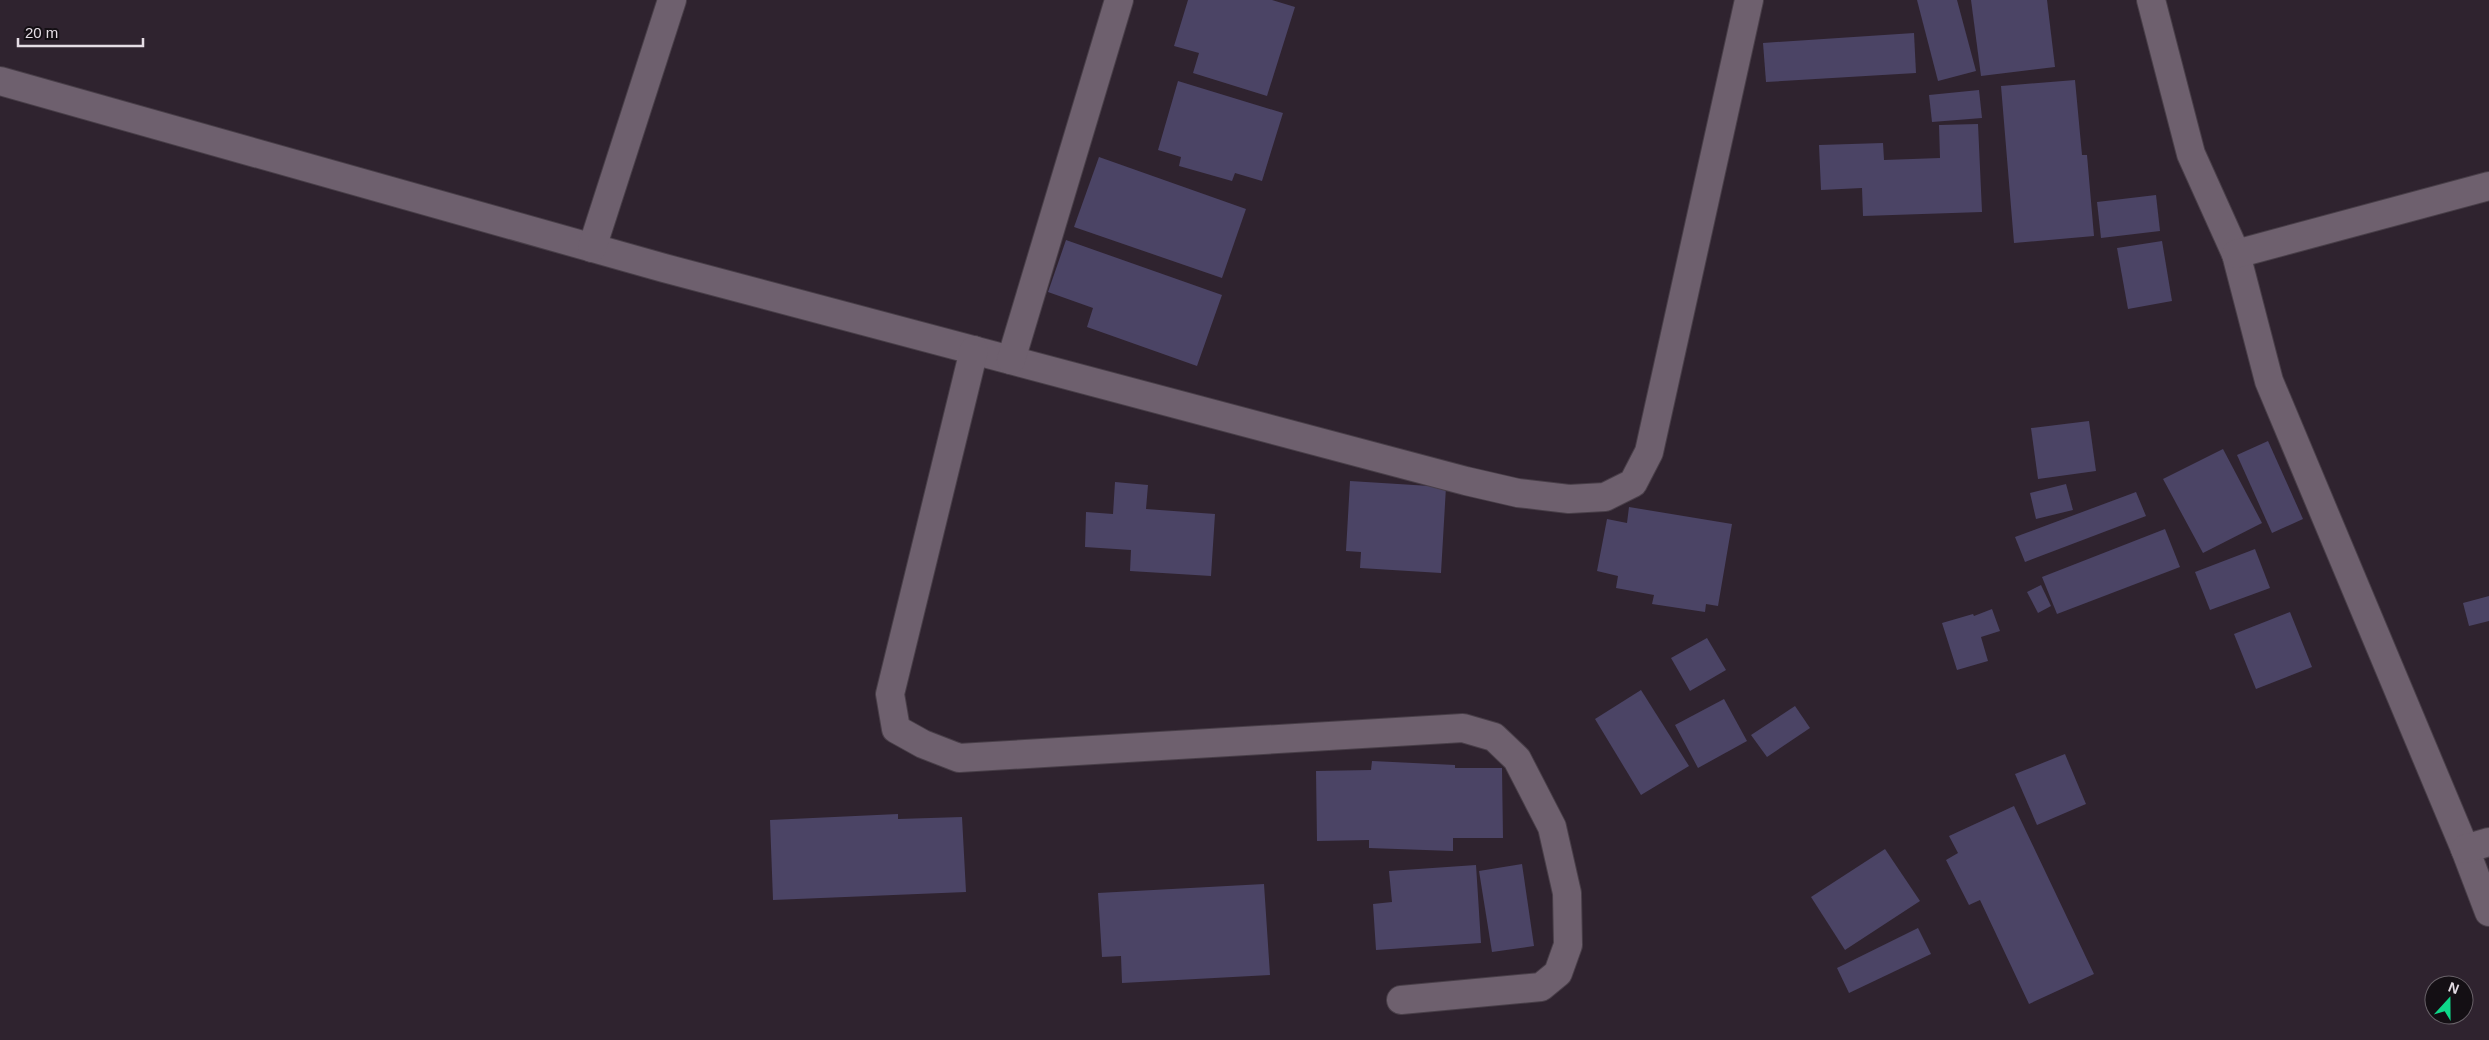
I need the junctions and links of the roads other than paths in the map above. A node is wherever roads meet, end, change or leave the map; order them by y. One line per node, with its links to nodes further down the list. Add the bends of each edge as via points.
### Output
1 (672, 0): 7 (street)
2 (1119, 0): 10 (street)
3 (1749, 0): 10 (street, via 1649,452 1633,483 1605,497 1569,499 1466,482)
4 (2151, 0): 8 (street, via 2191,154)
5 (0, 81): 7 (street)
6 (2489, 186): 8 (street)
7 (592, 248): 9 (street)
8 (2236, 254): 11 (street, via 2269,381)
9 (974, 350): 10 (street); 13 (street, via 890,694 896,729 959,758 1463,728 1494,737 1517,759 1552,827 1567,893 1568,945 1558,973 1541,987)
10 (1011, 360)
11 (2477, 846): 12 (street)
12 (2489, 912)
13 (1400, 1000)

